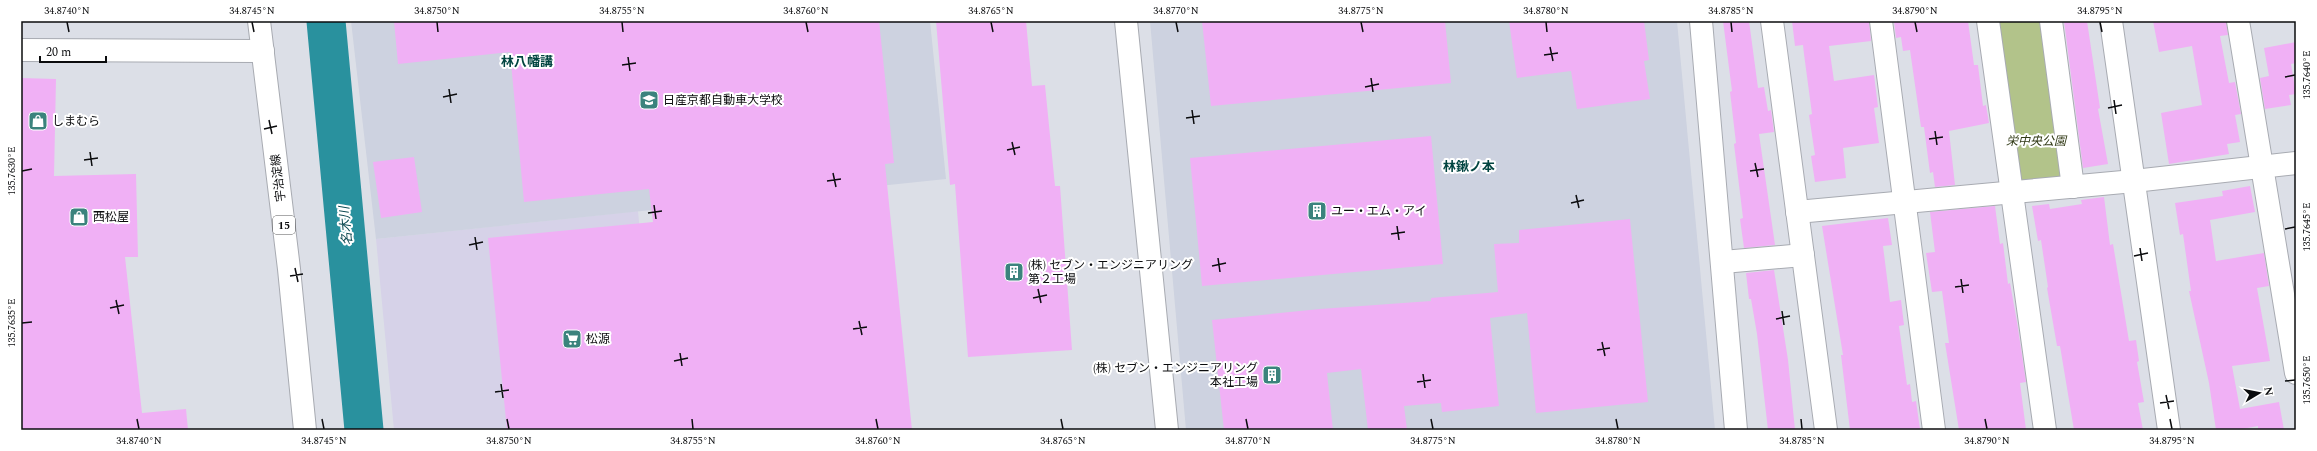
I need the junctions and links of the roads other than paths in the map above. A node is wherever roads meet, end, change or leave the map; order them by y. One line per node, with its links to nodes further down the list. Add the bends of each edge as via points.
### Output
1 (259, 21): 11 (street, 宇治淀線 / 15)
2 (1126, 21): 23 (street)
3 (1701, 21): 20 (street)
4 (1772, 21): 18 (street)
5 (1881, 21): 17 (street)
6 (1988, 21): 16 (street)
7 (2051, 21): 15 (street)
8 (2111, 21): 14 (street)
9 (2238, 21): 13 (street)
10 (21, 50): 11 (street)
11 (263, 51): 22 (street, 宇治淀線 / 15)
12 (2296, 163): 13 (street)
13 (2262, 166): 14 (street); 21 (street)
14 (2134, 181): 15 (street); 28 (street)
15 (2073, 187): 16 (street)
16 (2011, 191): 17 (street); 27 (street)
17 (1904, 201): 18 (street); 26 (street)
18 (1797, 212): 19 (street)
19 (1803, 255): 20 (street); 25 (street)
20 (1723, 262): 24 (street)
21 (2296, 373)
22 (305, 430)
23 (1167, 430)
24 (1736, 430)
25 (1826, 430)
26 (1934, 430)
27 (2045, 430)
28 (2169, 430)

